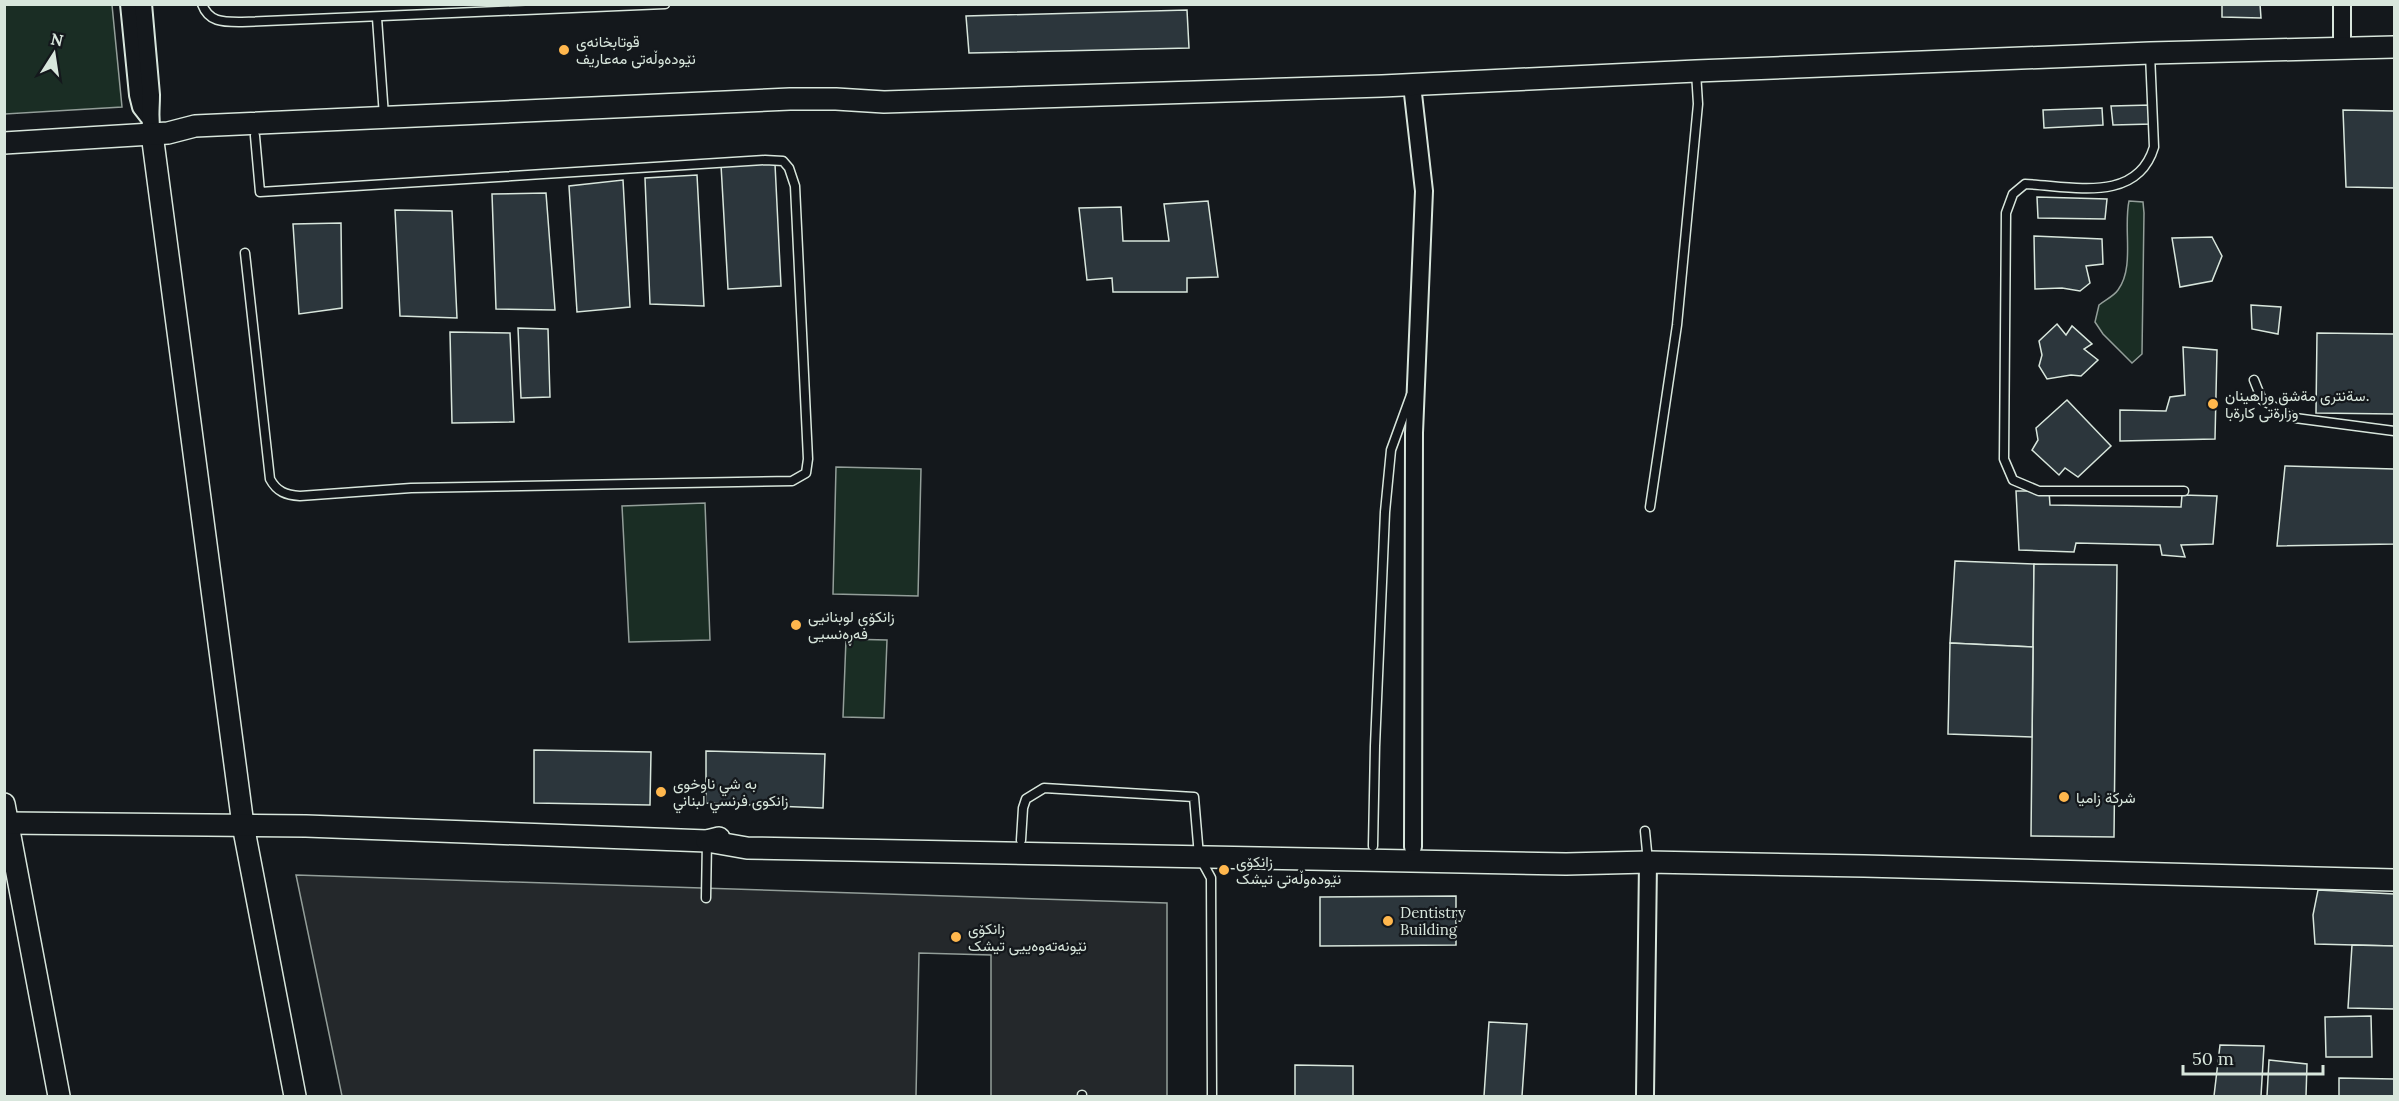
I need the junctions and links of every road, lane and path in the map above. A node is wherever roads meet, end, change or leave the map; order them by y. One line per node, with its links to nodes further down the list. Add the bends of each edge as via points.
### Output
1 (129, 4): 13 (street, via 138,94 141,107)
2 (143, 4): 13 (street)
3 (202, 4): 6 (lane, via 210,18 222,22)
4 (665, 4): 6 (lane)
5 (2342, 4): 8 (street)
6 (377, 18): 12 (lane)
7 (2394, 47): 8 (street)
8 (2342, 48): 9 (street)
9 (2150, 53): 10 (street); 20 (lane, via 2154,147 2150,161 2137,176 2102,188 2025,184 2013,194 2006,213 2004,459 2013,480 2039,491)
10 (1696, 71): 11 (street); 21 (lane, via 1698,104 1677,325)
11 (1412, 85): 12 (street, via 884,102 792,113); 18 (street, via 1424,191)
12 (384, 124): 13 (street); 14 (street)
13 (156, 127): 14 (street, via 193,138); 15 (street); 23 (street)
14 (255, 136): 16 (lane, via 260,192 783,161 795,186 806,473 792,481 411,488 300,496 278,491 270,479)
15 (4, 143)
16 (244, 253)
17 (2254, 380): 19 (lane, via 2262,400 2295,418)
18 (1415, 385): 27 (lane, via 1391,450 1384,512); 28 (street)
19 (2394, 431)
20 (2184, 491)
21 (1650, 507)
22 (6, 814): 23 (street); 33 (street)
23 (243, 825): 26 (street); 34 (street)
24 (1645, 831): 30 (lane)
25 (1021, 840): 26 (street, via 747,834); 29 (street); 29 (lane, via 1026,800 1044,788 1194,797)
26 (707, 841): 29 (street, via 747,848); 32 (lane)
27 (1373, 846): 28 (street); 29 (street)
28 (1413, 847): 30 (street, via 1586,852)
29 (1199, 849): 30 (street, via 1566,864); 35 (lane, via 1211,878)
30 (1648, 862): 31 (street); 36 (street)
31 (2394, 879)
32 (706, 898)
33 (58, 1096)
34 (295, 1096)
35 (1212, 1096)
36 (1645, 1096)

